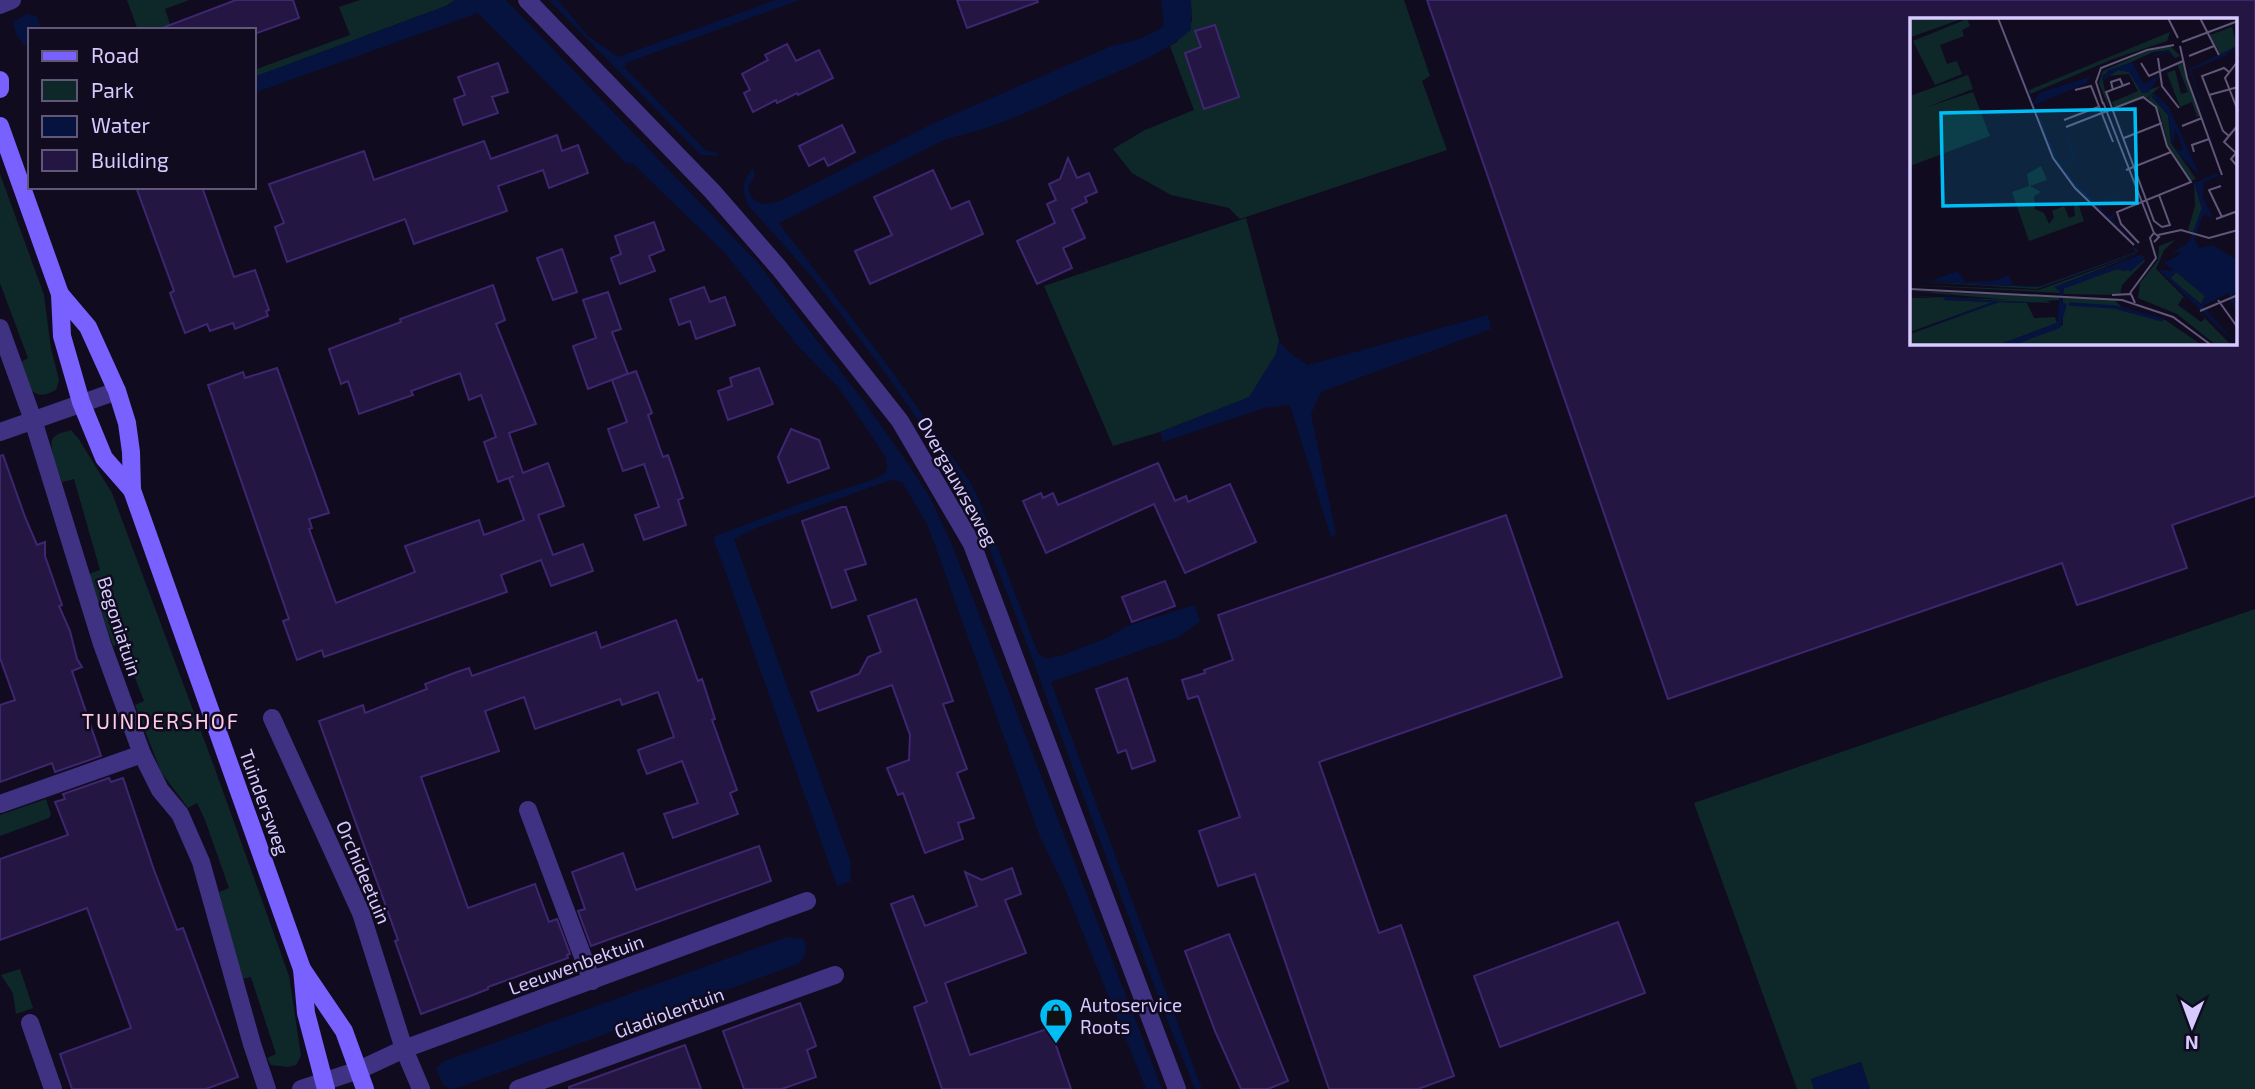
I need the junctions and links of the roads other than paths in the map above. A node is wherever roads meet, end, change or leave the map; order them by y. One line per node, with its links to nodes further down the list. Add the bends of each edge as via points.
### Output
1 (12, 0): 3 (street)
2 (527, 0): 32 (street, Overgauwseweg, via 712,191 900,421 972,544)
3 (0, 5)
4 (0, 80): 5 (main road)
5 (0, 89)
6 (0, 126): 7 (main road, Tuindersweg)
7 (60, 294): 9 (main road, Tuindersweg, via 88,327); 10 (main road, Tuindersweg, via 62,336)
8 (0, 328): 11 (street, Begoniatuin)
9 (117, 391): 10 (street); 13 (main road, Tuindersweg, via 130,442)
10 (81, 402): 11 (street); 13 (main road, Tuindersweg, via 104,458)
11 (33, 420): 12 (street); 15 (street, Begoniatuin, via 102,645)
12 (0, 432)
13 (132, 490): 19 (main road, Tuindersweg)
14 (272, 718): 23 (street, Orchideetuin, via 361,913)
15 (142, 754): 16 (street); 27 (street, Begoniatuin, via 160,790 180,814 201,862)
16 (0, 804)
17 (528, 810): 21 (street)
18 (807, 901): 21 (street, Leeuwenbektuin)
19 (302, 969): 24 (main road, Tuindersweg, via 344,1031); 25 (main road, Tuindersweg, via 306,1013)
20 (835, 975): 31 (street, Gladiolentuin)
21 (592, 981): 23 (street, Leeuwenbektuin)
22 (30, 1023): 26 (street)
23 (404, 1049): 24 (street, Leeuwenbektuin); 30 (street, Orchideetuin)
24 (359, 1070): 25 (street, Leeuwenbektuin); 29 (main road, Tuindersweg)
25 (324, 1085): 28 (street, Leeuwenbektuin)
26 (53, 1089)
27 (267, 1089)
28 (302, 1089)
29 (365, 1089)
30 (421, 1089)
31 (518, 1089)
32 (1177, 1089)

